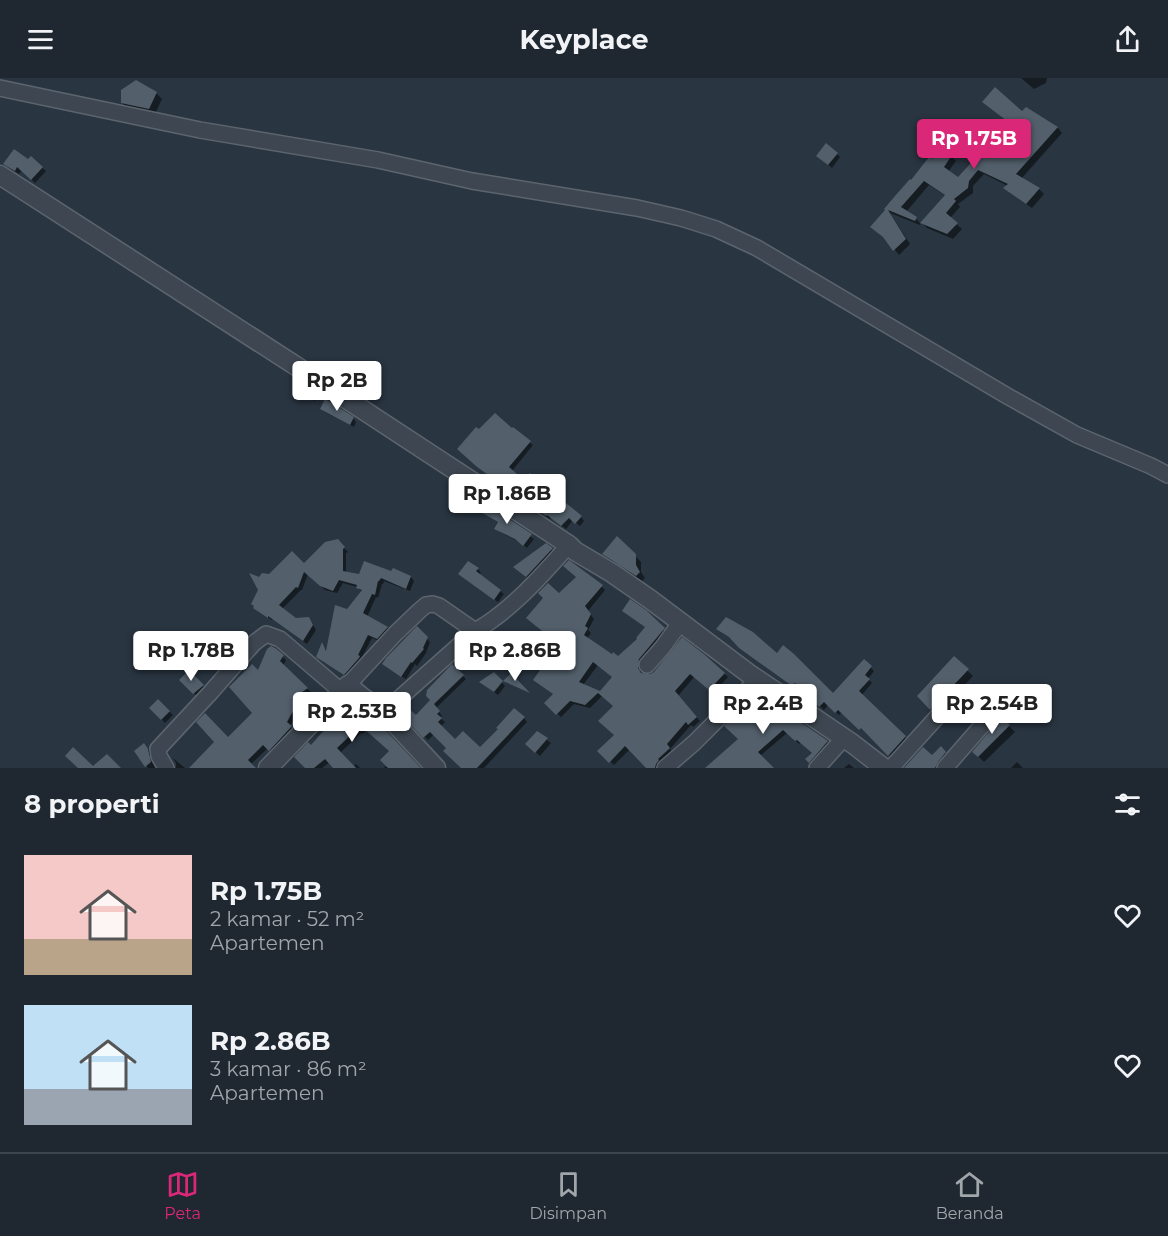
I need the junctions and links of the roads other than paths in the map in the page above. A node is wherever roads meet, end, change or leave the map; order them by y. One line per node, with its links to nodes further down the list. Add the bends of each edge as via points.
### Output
1 (0, 88): 3 (street, via 189,128 637,208 716,229 757,248 1009,398 1077,435)
2 (0, 176): 4 (street)
3 (1168, 475)
4 (569, 544): 5 (street); 6 (street, via 537,581)
5 (681, 622): 7 (street); 8 (street)
6 (475, 631): 9 (street, via 439,606 426,605); 11 (street)
7 (647, 665)
8 (758, 679): 13 (street); 17 (street)
9 (345, 688): 11 (street); 14 (street); 15 (street, via 280,639 266,634 158,749)
10 (955, 696): 20 (street)
11 (384, 712): 16 (street)
12 (986, 721): 21 (street)
13 (844, 738): 18 (street); 19 (street)
14 (272, 767)
15 (166, 768)
16 (436, 768)
17 (665, 768)
18 (817, 768)
19 (884, 768)
20 (891, 768)
21 (945, 768)

